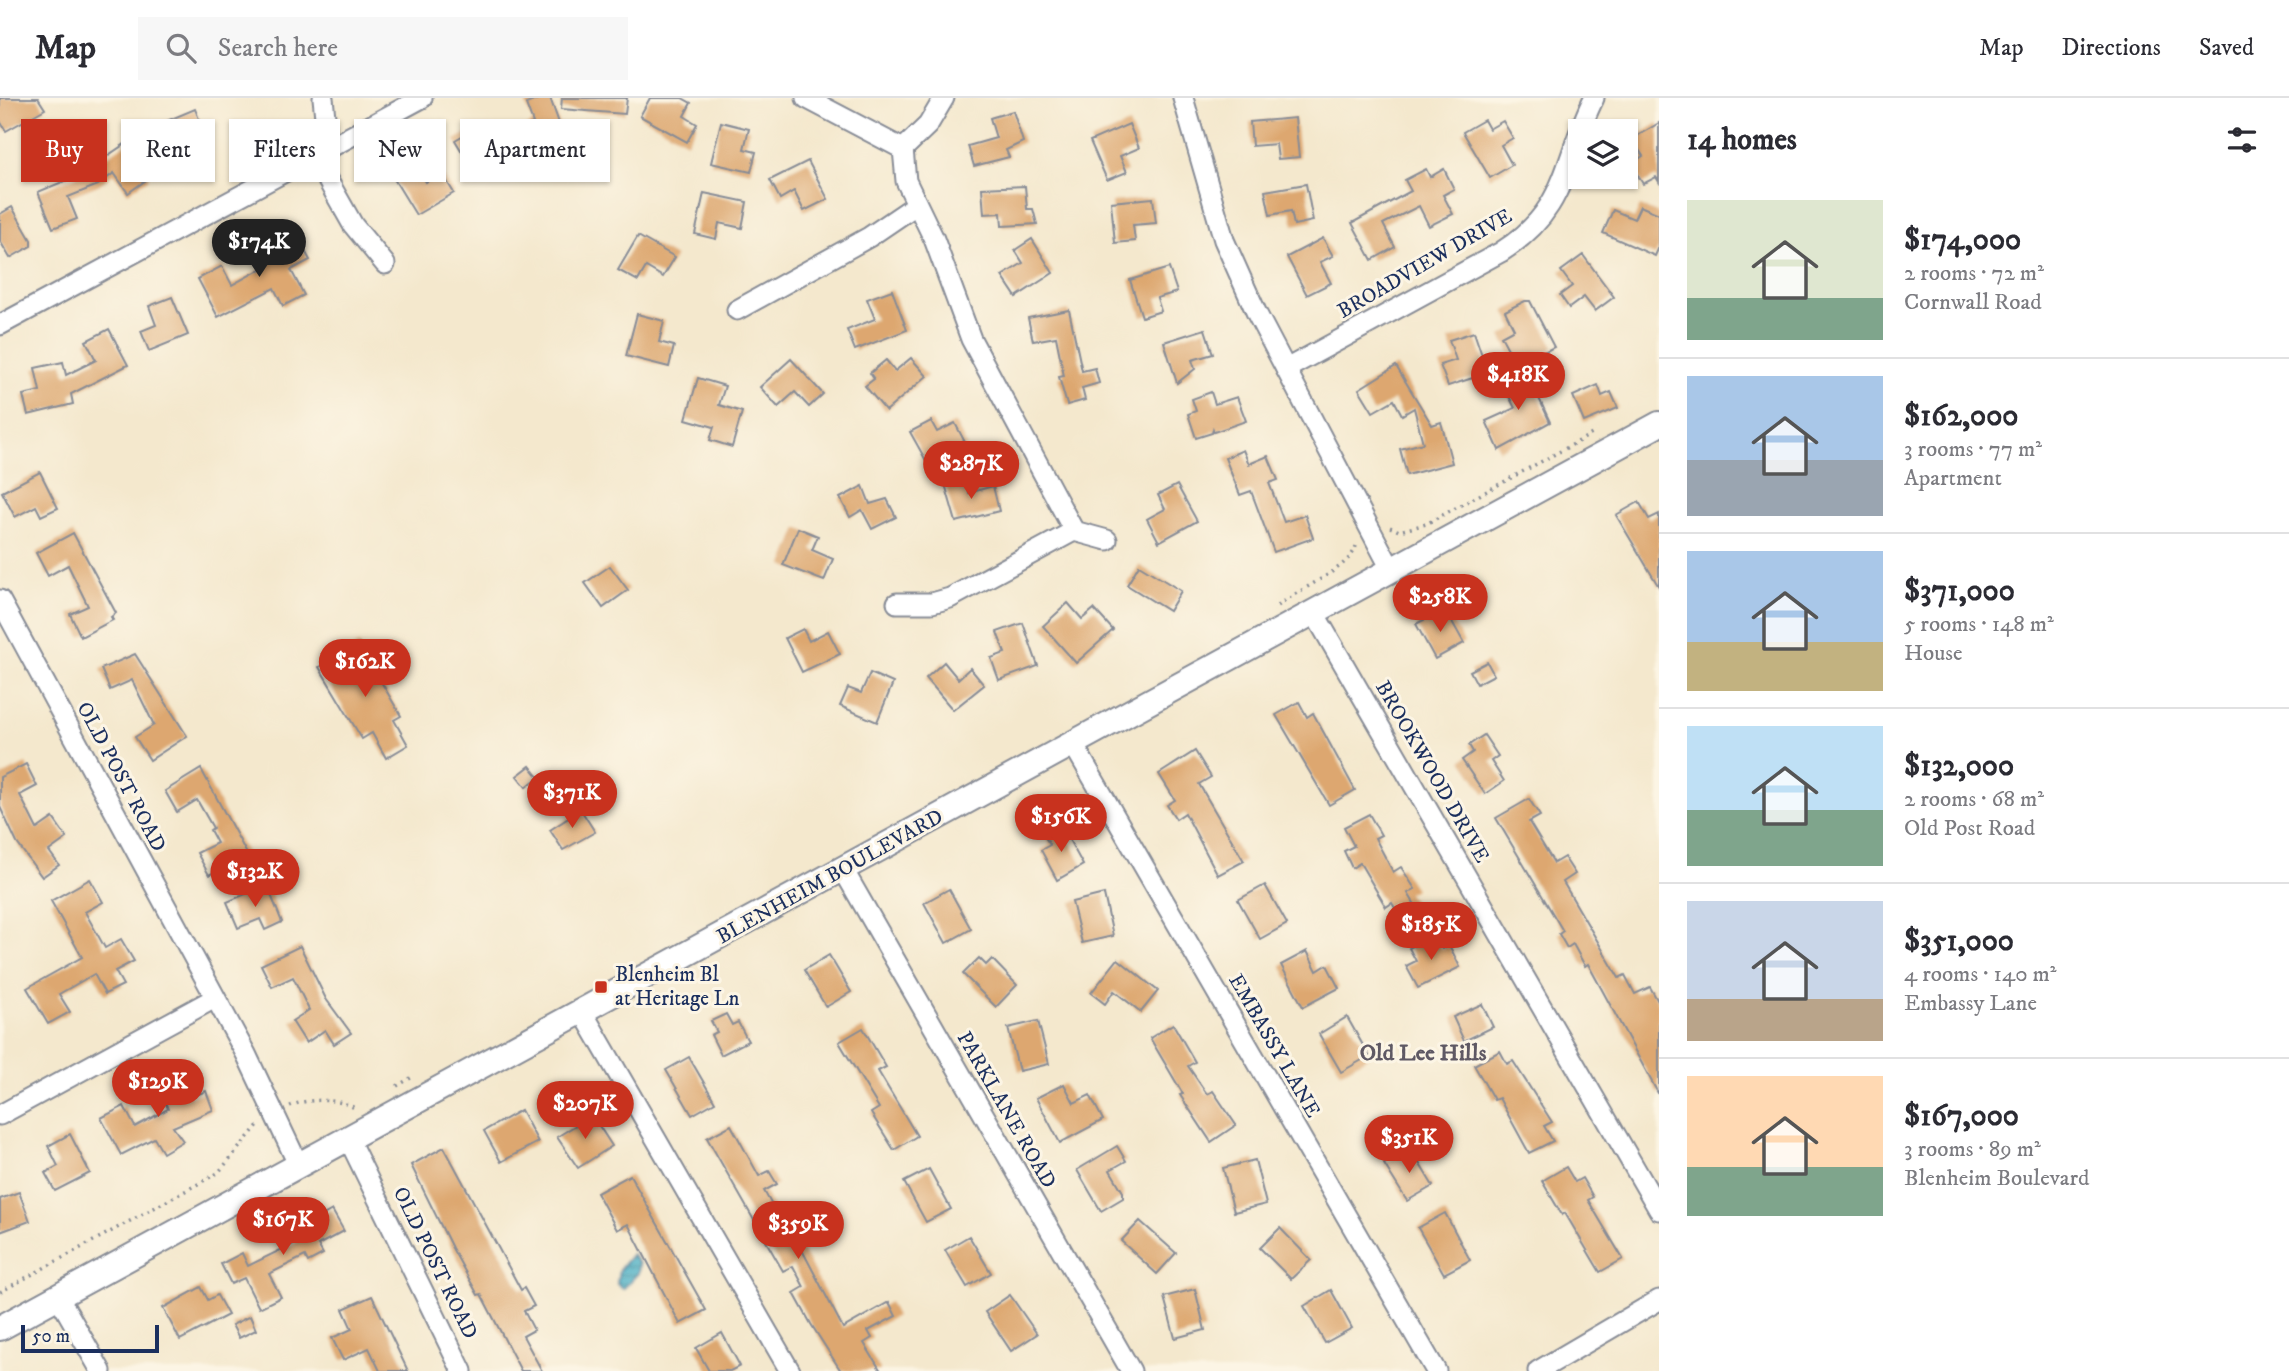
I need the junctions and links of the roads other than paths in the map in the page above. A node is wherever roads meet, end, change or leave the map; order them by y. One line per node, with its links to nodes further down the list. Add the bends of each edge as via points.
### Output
1 (323, 98): 7 (street)
2 (422, 98): 8 (street)
3 (806, 98): 9 (street)
4 (944, 98): 9 (street, via 928,125)
5 (1183, 98): 16 (street, via 1224,240)
6 (1594, 98): 16 (street, BROADVIEW DRIVE, via 1557,195 1530,231 1501,252)
7 (322, 119)
8 (340, 141)
9 (903, 149): 12 (street, via 906,181)
10 (264, 182): 15 (street)
11 (334, 182): 13 (street, via 353,225)
12 (916, 205): 14 (street, via 869,237); 18 (street, via 934,239 971,339)
13 (385, 264)
14 (737, 310)
15 (0, 325)
16 (1286, 369): 20 (street)
17 (1659, 424): 20 (main road, BLENHEIM BOULEVARD)
18 (1074, 531): 19 (street); 22 (street, via 950,598)
19 (1107, 540)
20 (1391, 569): 23 (main road, BLENHEIM BOULEVARD)
21 (0, 600): 26 (street, OLD POST ROAD)
22 (897, 603)
23 (1313, 611): 24 (main road, BLENHEIM BOULEVARD); 31 (street, BROOKWOOD DRIVE)
24 (1073, 744): 25 (main road, BLENHEIM BOULEVARD); 39 (street, EMBASSY LANE)
25 (844, 871): 27 (main road, BLENHEIM BOULEVARD); 38 (street, PARKLANE ROAD)
26 (215, 998): 28 (street); 30 (street, OLD POST ROAD)
27 (582, 1012): 29 (main road, BLENHEIM BOULEVARD); 37 (street)
28 (0, 1115)
29 (348, 1138): 30 (main road, BLENHEIM BOULEVARD); 36 (street, OLD POST ROAD)
30 (298, 1164): 32 (main road, BLENHEIM BOULEVARD)
31 (1659, 1210)
32 (58, 1296): 34 (main road, BLENHEIM BOULEVARD); 35 (street)
33 (1659, 1300): 40 (street)
34 (0, 1328)
35 (101, 1371)
36 (462, 1371)
37 (790, 1371)
38 (1131, 1371)
39 (1436, 1371)
40 (1538, 1371)

